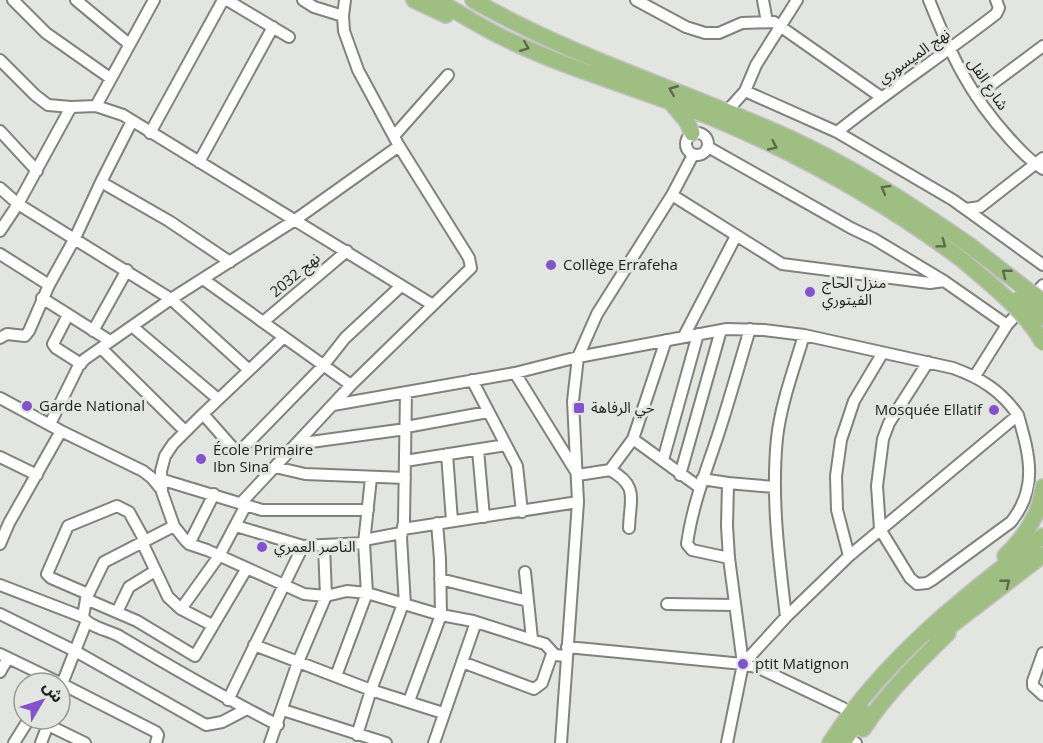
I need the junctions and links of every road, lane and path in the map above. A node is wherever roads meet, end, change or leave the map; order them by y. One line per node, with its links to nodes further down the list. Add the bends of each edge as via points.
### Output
1 (13, 0): 27 (street, via 46,33)
2 (76, 0): 21 (street)
3 (154, 0): 21 (street)
4 (225, 0): 18 (street); 38 (street)
5 (303, 0): 15 (street)
6 (345, 0): 15 (street)
7 (414, 0): 20 (highway)
8 (436, 0): 20 (highway)
9 (474, 0): 34 (highway, one-way to 9, via 557,43)
10 (763, 0): 16 (street)
11 (797, 0): 17 (street)
12 (929, 0): 23 (street, شارع الفل)
13 (996, 0): 23 (street, نهج الميسوري, via 996,14)
14 (640, 1): 16 (street, via 686,27 705,33 719,33 742,23)
15 (343, 16): 40 (street, via 344,31 358,70)
16 (767, 22): 17 (street)
17 (782, 26): 28 (street, via 756,65); 30 (street)
18 (273, 27): 19 (street); 44 (street)
19 (289, 37)
20 (504, 38): 31 (highway, one-way to 31)
21 (129, 44): 27 (street)
22 (1039, 49): 25 (street); 29 (street)
23 (949, 50): 29 (street, شارع الفل); 30 (street, نهج الميسوري)
24 (0, 60): 33 (street, via 42,102)
25 (1043, 62)
26 (448, 75): 40 (street)
27 (110, 78): 32 (street)
28 (745, 91): 34 (street); 37 (street)
29 (976, 96): 45 (street, شارع الفل, via 1004,133)
30 (881, 97): 37 (street, نهج الميسوري)
31 (671, 103): 39 (highway, via 682,113); 58 (highway, one-way to 58, via 720,122 852,186)
32 (96, 106): 33 (street); 35 (street)
33 (71, 107): 46 (street)
34 (727, 111): 69 (highway, one-way to 34, bridge, via 910,204 858,173)
35 (132, 121): 38 (street); 47 (street)
36 (0, 131): 46 (street)
37 (837, 132): 51 (street)
38 (150, 133): 44 (street)
39 (692, 133): 42 (street, via 705,135); 43 (street, via 685,144)
40 (394, 136): 41 (street)
41 (399, 146): 52 (street); 70 (street, via 471,263 470,270)
42 (708, 147): 43 (street, via 702,154); 63 (street)
43 (693, 155): 49 (street)
44 (199, 162): 52 (street)
45 (1040, 164): 51 (street, via 980,207)
46 (37, 171): 50 (street)
47 (101, 182): 55 (street); 59 (street)
48 (0, 188): 50 (street)
49 (672, 195): 54 (street); 89 (street, via 597,314)
50 (18, 204): 53 (street); 55 (street)
51 (966, 209): 60 (street)
52 (295, 220): 56 (street); 59 (street)
53 (0, 231)
54 (736, 236): 63 (street, via 788,265 930,283); 81 (street)
55 (75, 238): 61 (street); 64 (street)
56 (346, 251): 66 (street); 73 (street, نهج 2032)
57 (0, 254): 64 (street)
58 (964, 261): 72 (highway, bridge); 86 (highway, bridge, via 1019,310)
59 (230, 262): 62 (street)
60 (1043, 265)
61 (127, 270): 68 (street); 78 (street)
62 (203, 279): 68 (street); 73 (street)
63 (944, 281): 74 (street)
64 (48, 285): 67 (street)
65 (1043, 285): 74 (street)
66 (401, 286): 70 (street); 92 (street, via 345,338)
67 (42, 298): 71 (street); 83 (street, via 27,334)
68 (171, 299): 75 (street); 93 (street)
69 (1043, 302)
70 (433, 305): 97 (street)
71 (68, 315): 78 (street); 91 (street, via 53,344)
72 (1043, 318)
73 (263, 322): 82 (street)
74 (1007, 325): 95 (street)
75 (132, 327): 85 (street); 100 (street)
76 (750, 329): 77 (street); 80 (street); 124 (street)
77 (721, 330): 79 (street); 121 (street)
78 (93, 331): 85 (street)
79 (698, 334): 81 (street); 115 (street)
80 (804, 335): 88 (street); 127 (street, via 780,420)
81 (684, 336): 84 (street)
82 (284, 337): 92 (street); 93 (street)
83 (0, 338)
84 (666, 339): 89 (street); 109 (street)
85 (110, 341): 87 (street)
86 (1043, 343)
87 (100, 348): 91 (street); 108 (street)
88 (882, 354): 90 (street); 152 (street, via 854,401 838,456 837,510)
89 (578, 357): 94 (street); 120 (street, via 573,401)
90 (928, 362): 95 (street); 141 (street, via 895,412 883,439 877,486)
91 (81, 364): 105 (street)
92 (323, 366): 97 (street); 103 (street, via 240,450)
93 (249, 370): 100 (street)
94 (515, 373): 96 (street); 120 (street)
95 (975, 376): 104 (street, via 1000,394)
96 (472, 380): 98 (street); 102 (street)
97 (351, 385): 101 (street)
98 (406, 392): 101 (street); 106 (street)
99 (0, 398): 105 (street)
100 (218, 399): 103 (street)
101 (333, 405): 110 (street)
102 (488, 412): 106 (street); 111 (street)
103 (203, 414): 108 (street)
104 (1017, 415): 141 (street); 141 (street, via 1029,451 1029,475 1021,506 1011,522 933,580 922,584 910,578)
105 (50, 424): 107 (street)
106 (406, 428): 110 (street); 116 (street)
107 (61, 431): 119 (street); 126 (street)
108 (185, 431): 126 (street, via 168,451)
109 (633, 439): 115 (street); 118 (street)
110 (296, 444): 117 (street)
111 (506, 446): 112 (street); 133 (street, via 520,475)
112 (478, 450): 113 (street); 134 (street)
113 (447, 454): 116 (street); 136 (street)
114 (0, 456): 119 (street)
115 (663, 460): 121 (street)
116 (405, 461): 123 (street)
117 (275, 467): 122 (street, via 305,474); 131 (street)
118 (610, 470): 120 (street); 140 (street, via 630,486)
119 (37, 475): 135 (street)
120 (578, 475): 130 (street)
121 (680, 475): 124 (street)
122 (371, 478): 123 (street); 132 (street)
123 (405, 478): 142 (street)
124 (701, 483): 125 (street); 153 (street, via 687,547)
125 (728, 483): 127 (street); 153 (street)
126 (161, 484): 129 (street); 138 (street)
127 (774, 487): 172 (street)
128 (1043, 487): 168 (highway, via 1029,528)
129 (214, 494): 131 (street); 147 (street)
130 (578, 502): 133 (street); 180 (street)
131 (243, 504): 132 (street, via 268,511); 139 (street)
132 (368, 510): 144 (street)
133 (522, 512): 134 (street)
134 (484, 516): 136 (street)
135 (4, 520): 146 (street)
136 (452, 521): 137 (street)
137 (436, 523): 142 (street); 157 (street)
138 (174, 526): 145 (street); 147 (street)
139 (236, 526): 149 (street); 151 (street)
140 (629, 528)
141 (880, 529): 152 (street)
142 (402, 531): 144 (street); 165 (street)
143 (1043, 536): 168 (highway)
144 (364, 541): 148 (street); 160 (street)
145 (143, 542): 155 (street); 162 (street, via 104,562); 162 (street, via 129,512 117,506 68,526 47,574)
146 (0, 544)
147 (189, 544): 151 (street)
148 (324, 545): 149 (street); 161 (street)
149 (303, 546): 159 (street)
150 (1043, 555): 212 (highway, one-way to 150, via 858,718 887,683 921,650)
151 (219, 556): 154 (street); 167 (street)
152 (849, 556): 172 (street)
153 (729, 558): 166 (street)
154 (247, 568): 159 (street); 175 (street)
155 (155, 571): 167 (street, via 168,597); 169 (street, via 129,586)
156 (525, 572): 163 (street)
157 (440, 579): 163 (street); 171 (street)
158 (0, 585): 173 (street)
159 (285, 586): 161 (street, via 310,596); 178 (street)
160 (367, 593): 161 (street, via 348,591); 165 (street); 190 (street)
161 (326, 596): 184 (street)
162 (87, 597): 169 (street); 173 (street)
163 (528, 601): 177 (street)
164 (667, 604): 166 (street)
165 (404, 605): 171 (street); 191 (street)
166 (735, 605): 186 (street)
167 (181, 609): 175 (street)
168 (953, 610): 176 (highway)
169 (117, 612): 175 (street, via 195,656)
170 (0, 614): 179 (street)
171 (441, 615): 174 (street); 195 (street)
172 (786, 618): 186 (street)
173 (85, 620): 179 (street); 194 (street)
174 (476, 622): 177 (street); 185 (street)
175 (212, 625)
176 (934, 625): 196 (highway, via 895,650); 211 (highway, via 879,677)
177 (532, 639): 182 (street, via 547,645)
178 (254, 645): 184 (street); 194 (street)
179 (75, 651): 188 (street); 197 (street, via 206,725 222,722)
180 (566, 652): 182 (street); 186 (street); 208 (street)
181 (1043, 653): 193 (street, via 1033,681)
182 (552, 654): 185 (street, via 542,683 534,689)
183 (4, 656): 187 (street); 189 (street)
184 (298, 662): 190 (street); 198 (street)
185 (462, 662): 199 (street)
186 (743, 664): 196 (street); 209 (street)
187 (33, 671)
188 (65, 671)
189 (0, 672)
190 (336, 676): 191 (street)
191 (371, 690): 195 (street); 202 (street)
192 (72, 691): 204 (street, via 156,732)
193 (1043, 695)
194 (228, 700): 197 (street)
195 (409, 701): 199 (street)
196 (843, 708): 210 (highway)
197 (247, 709): 200 (street)
198 (283, 710): 200 (street); 202 (street)
199 (443, 713): 207 (street)
200 (278, 725): 205 (street)
201 (64, 731): 203 (street)
202 (357, 735): 206 (street)
203 (85, 743)
204 (156, 743)
205 (270, 743)
206 (386, 743)
207 (434, 743)
208 (561, 743)
209 (727, 743)
210 (820, 743)
211 (830, 743)
212 (852, 743)

